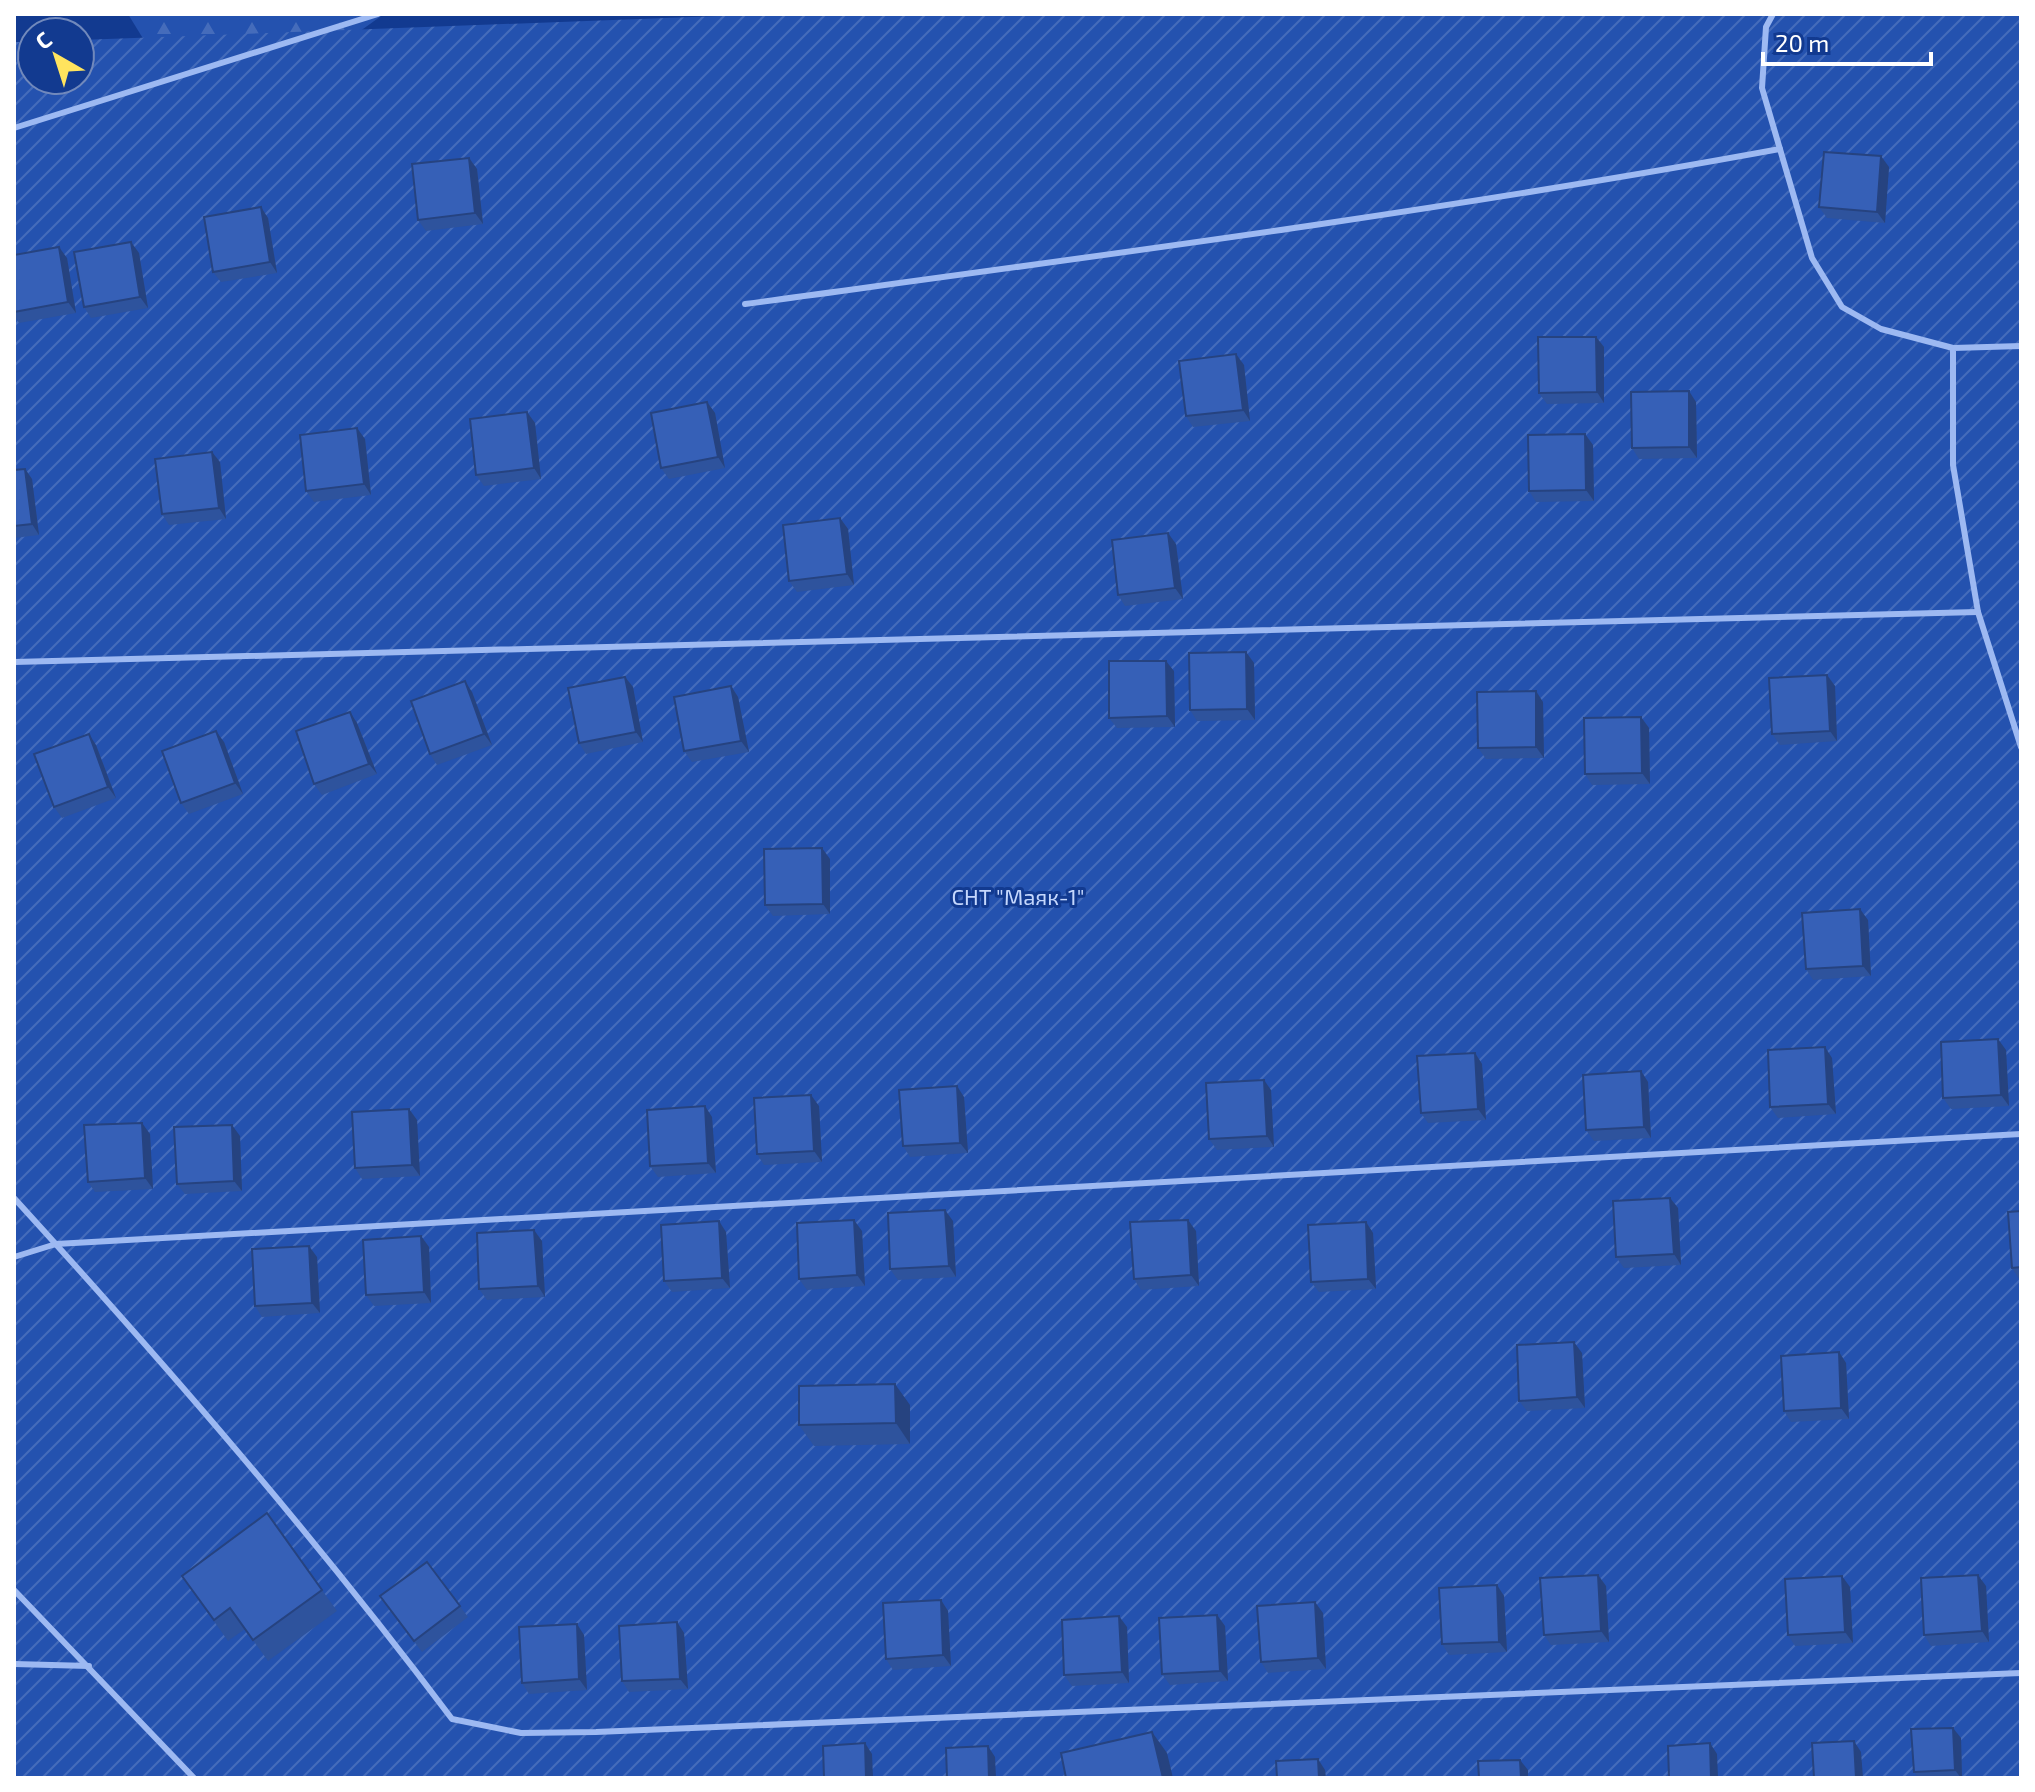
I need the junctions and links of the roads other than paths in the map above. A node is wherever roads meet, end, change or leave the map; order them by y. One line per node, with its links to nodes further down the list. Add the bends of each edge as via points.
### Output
1 (378, 14): 3 (lane)
2 (1773, 14): 4 (lane, via 1766,27 1762,88)
3 (14, 128)
4 (1780, 149): 5 (lane, via 1181,244); 7 (lane, via 1812,258 1842,307 1881,329)
5 (745, 304)
6 (2021, 346): 7 (lane)
7 (1953, 348): 8 (lane, via 1953,465)
8 (1978, 612): 9 (lane); 10 (lane)
9 (14, 662)
10 (2021, 747)
11 (2021, 1134): 13 (lane)
12 (14, 1198): 13 (lane)
13 (56, 1244): 14 (lane); 18 (lane, via 369,1608 452,1719 521,1733 596,1732)
14 (14, 1257)
15 (14, 1590): 17 (lane)
16 (14, 1664): 17 (lane)
17 (89, 1666): 19 (lane)
18 (2021, 1673)
19 (194, 1778)

